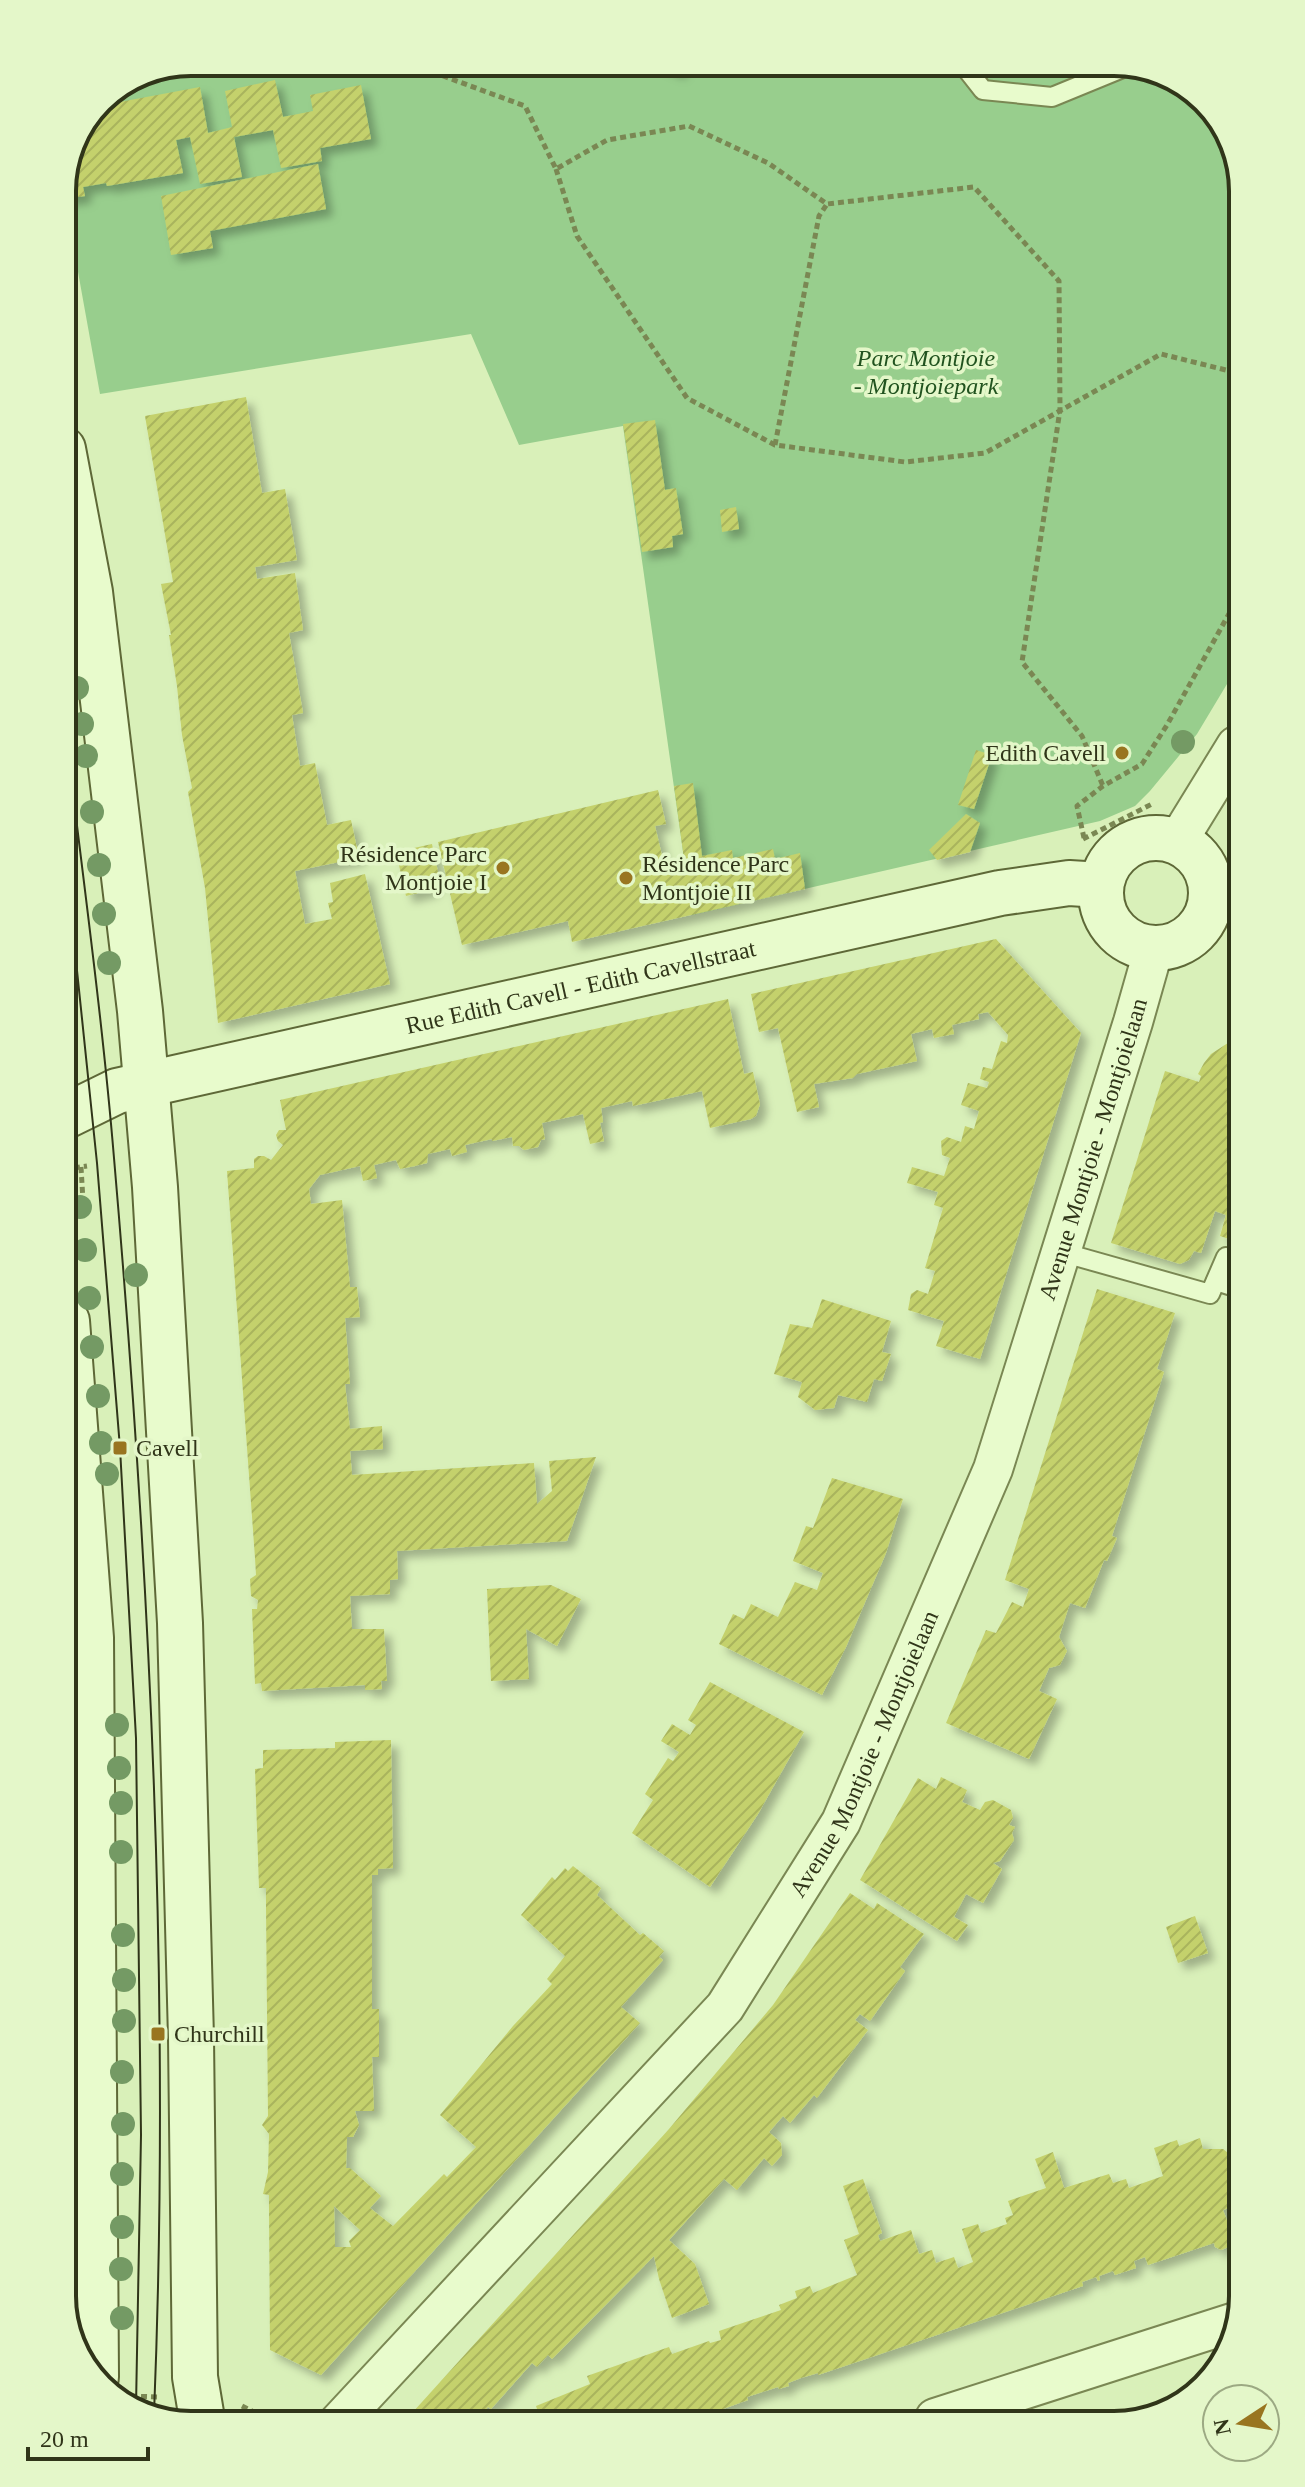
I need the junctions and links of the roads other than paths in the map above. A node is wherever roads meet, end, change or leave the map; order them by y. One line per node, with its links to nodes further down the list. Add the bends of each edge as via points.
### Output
1 (972, 76): 2 (lane, via 983,90 1052,97)
2 (1103, 76)
3 (76, 518): 9 (main road, via 90,592)
4 (1229, 757): 5 (street)
5 (1177, 842): 6 (main road, via 1155,838 1133,843 1112,859); 7 (main road, via 1191,850)
6 (1101, 885): 8 (main road, via 1102,908 1114,928 1131,943); 9 (main road, Rue Edith Cavell - Edith Cavellstraat, via 1069,883 1000,893)
7 (1224, 894): 8 (main road, via 1194,933 1175,945)
8 (1154, 948): 11 (street, Avenue Montjoie - Montjoielaan)
9 (146, 1084): 10 (main road, Rue Edith Cavell - Edith Cavellstraat); 19 (main road, via 180,1623 195,2377)
10 (76, 1111)
11 (1061, 1252): 13 (lane, via 1210,1294); 20 (street, Avenue Montjoie - Montjoielaan, via 993,1469 841,1822 725,2007)
12 (1229, 1258): 13 (lane)
13 (1216, 1281): 14 (lane)
14 (1229, 1285)
15 (76, 1440): 17 (main road, via 91,1638)
16 (1225, 2326): 18 (street)
17 (96, 2360)
18 (995, 2409)
19 (201, 2411)
20 (349, 2411)

